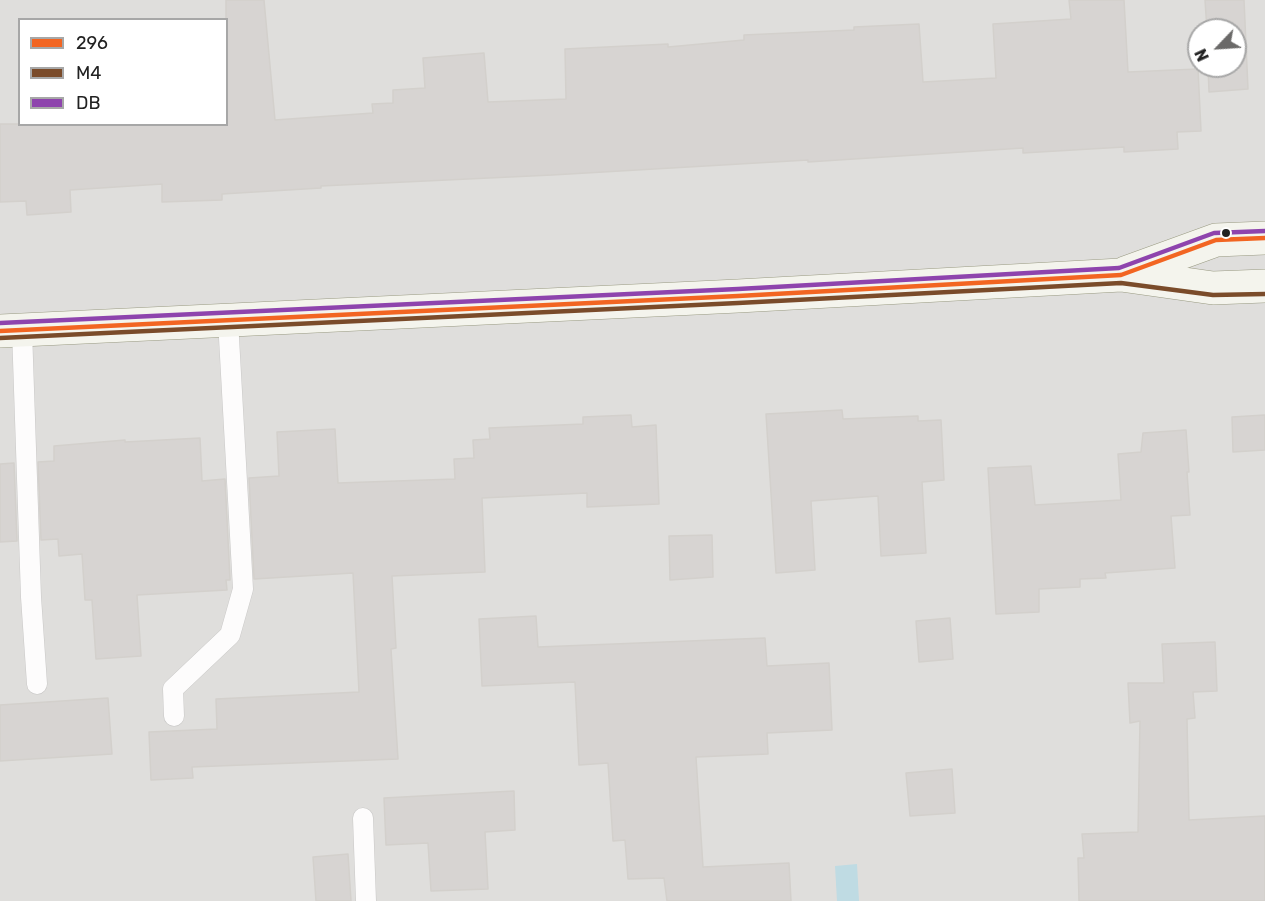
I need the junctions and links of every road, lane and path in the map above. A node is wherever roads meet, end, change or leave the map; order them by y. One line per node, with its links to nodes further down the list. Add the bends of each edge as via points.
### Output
1 (1265, 238): 2 (main road, via 1215,240)
2 (1121, 275): 3 (main road, via 1213,288); 4 (main road)
3 (1265, 286)
4 (228, 320): 5 (main road); 7 (lane, via 243,590 230,635 173,689)
5 (11, 331): 6 (lane)
6 (37, 684)
7 (174, 716)
8 (363, 818): 9 (lane)
9 (366, 901)

